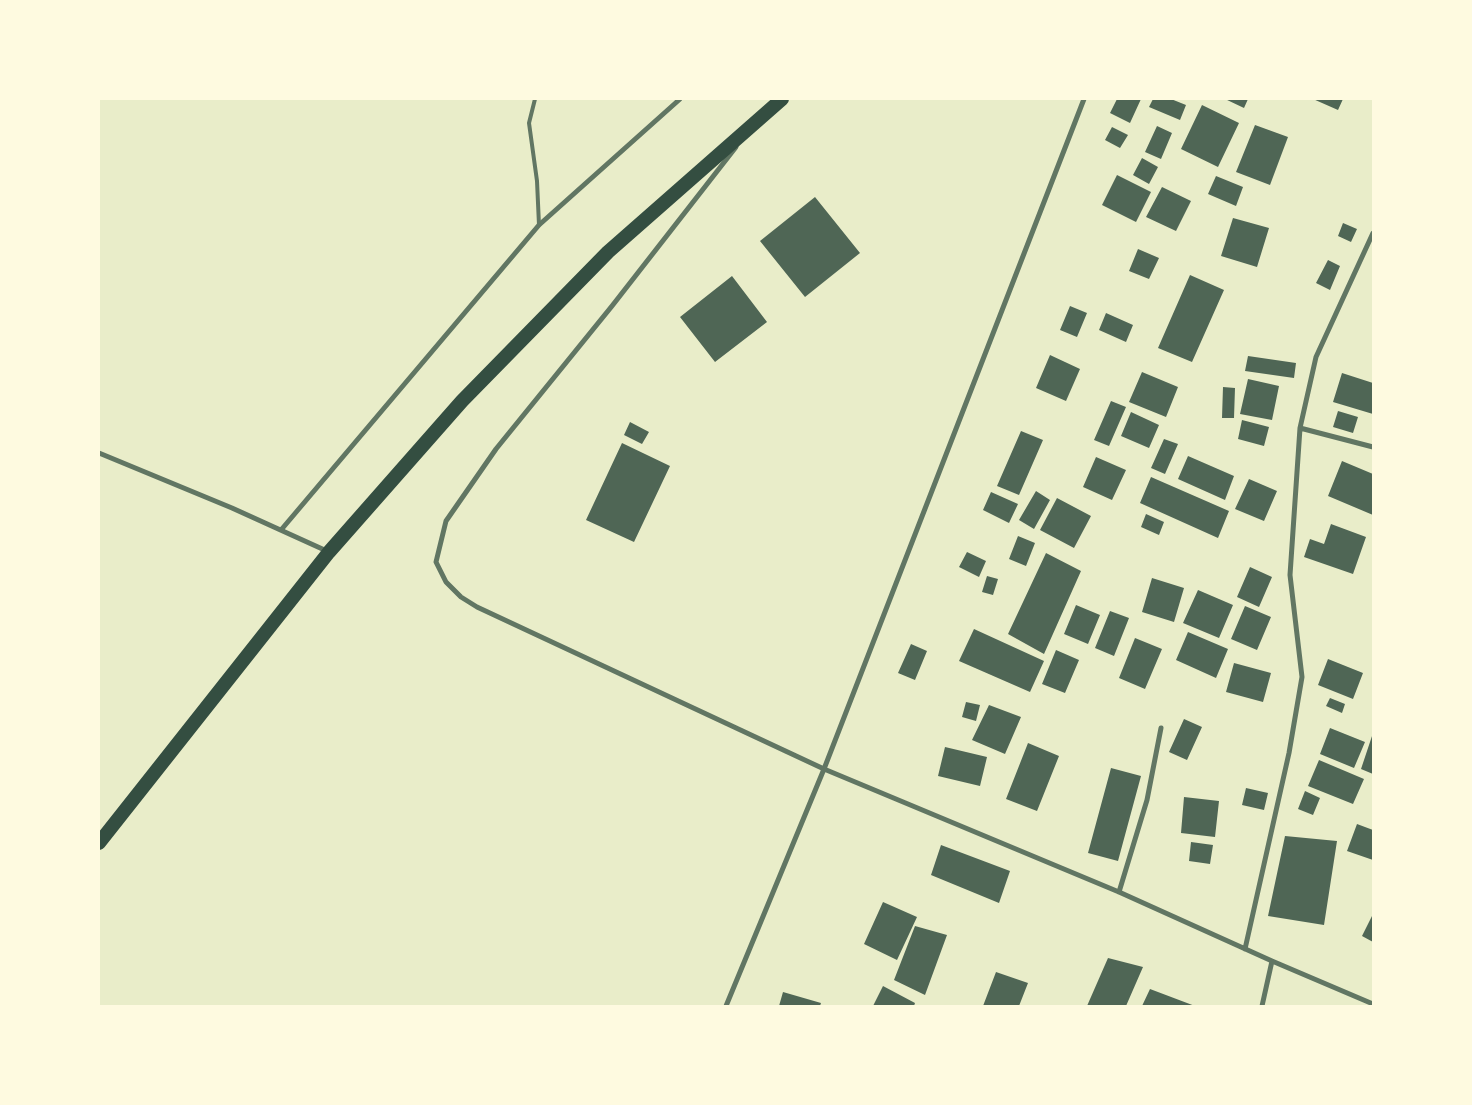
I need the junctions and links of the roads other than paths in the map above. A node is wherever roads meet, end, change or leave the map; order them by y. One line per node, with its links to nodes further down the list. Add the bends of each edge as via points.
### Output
1 (535, 99): 6 (lane, via 529,124)
2 (680, 99): 6 (street)
3 (782, 99): 5 (highway)
4 (1084, 99): 14 (street)
5 (756, 121): 12 (highway, via 608,252 462,401); 14 (street, via 496,449 446,521 436,562 446,582 477,607)
6 (539, 225): 11 (street)
7 (1373, 233): 8 (street, via 1316,357)
8 (1300, 428): 9 (street); 17 (street, via 1290,575 1302,677 1289,753)
9 (1373, 447)
10 (99, 453): 11 (street)
11 (280, 530): 12 (street)
12 (329, 552): 15 (highway)
13 (1161, 728): 16 (street, via 1147,800)
14 (824, 770): 16 (street); 20 (street)
15 (99, 843)
16 (1119, 892): 17 (street)
17 (1245, 949): 18 (street)
18 (1272, 961): 19 (street); 21 (street)
19 (1373, 1004)
20 (726, 1006)
21 (1262, 1006)

